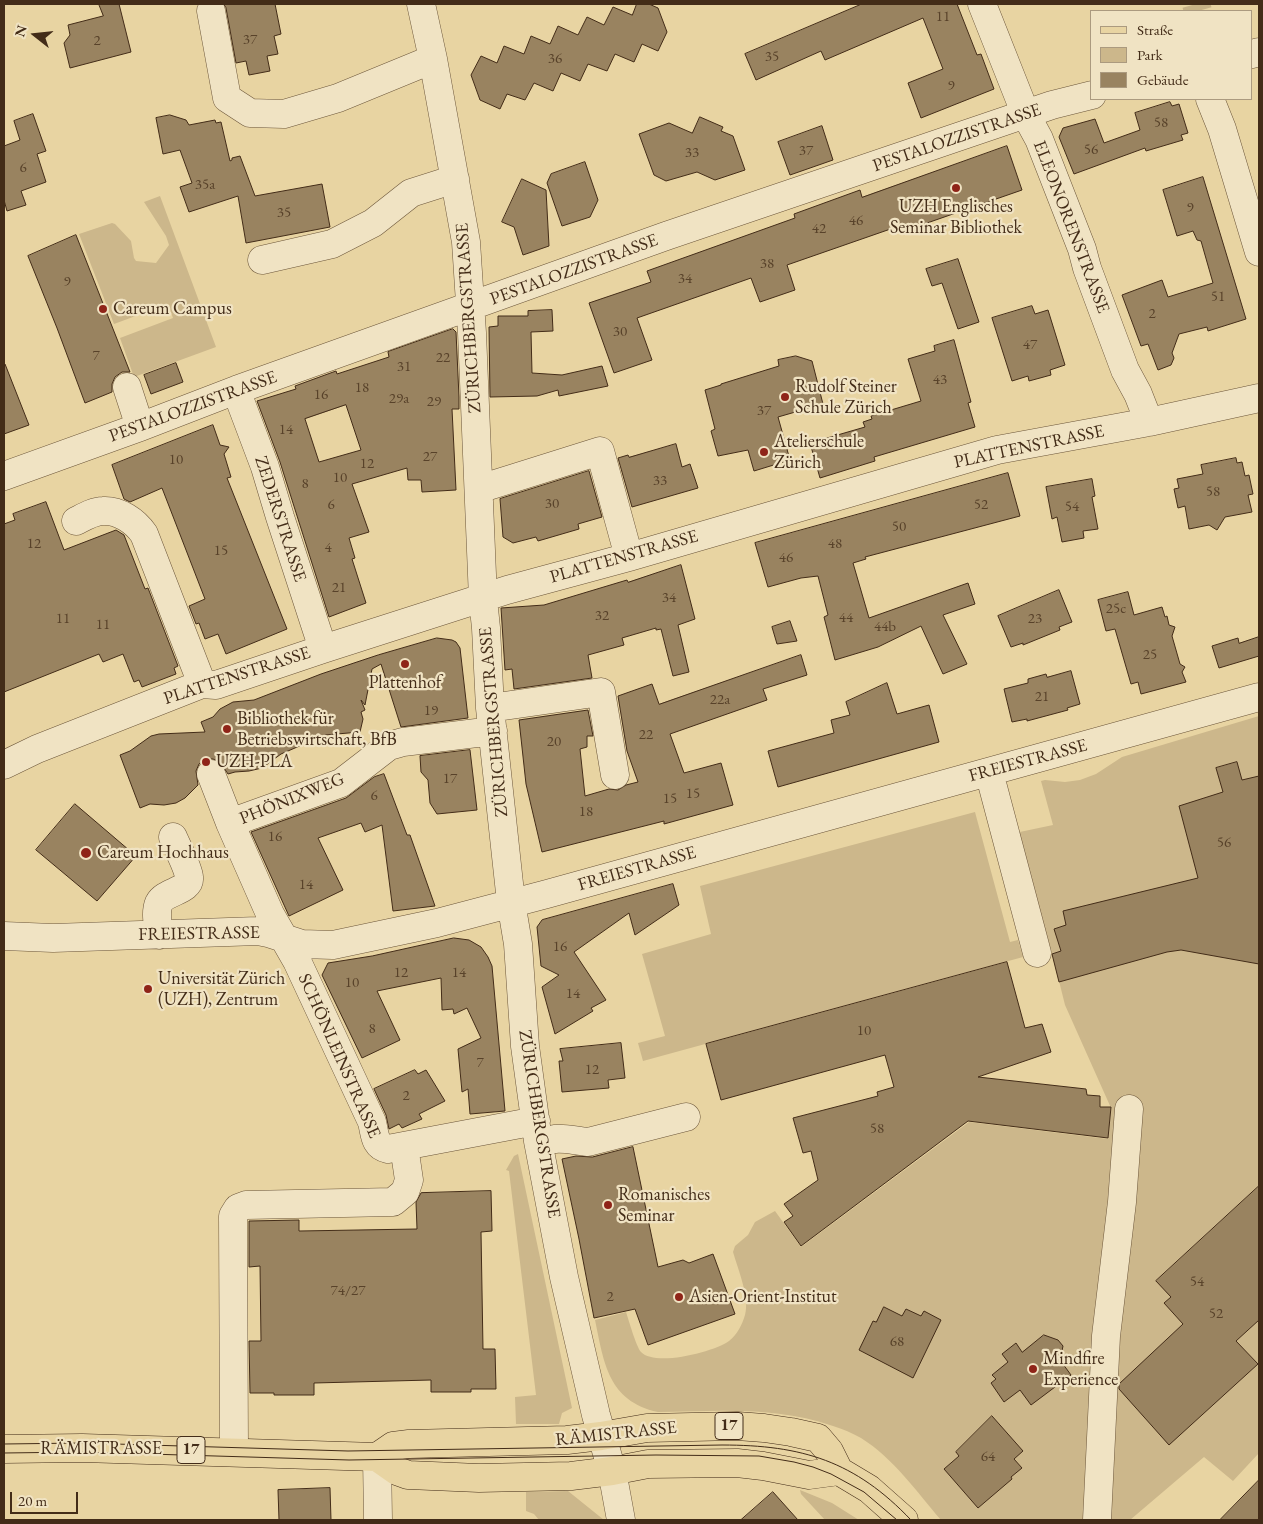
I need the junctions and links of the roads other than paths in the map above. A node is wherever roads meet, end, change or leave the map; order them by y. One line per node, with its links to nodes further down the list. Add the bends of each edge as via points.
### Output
1 (421, 4): 4 (street, ZÜRICHBERGSTRASSE)
2 (982, 4): 7 (street, ELEONORENSTRASSE)
3 (211, 11): 4 (street, via 227,98 250,113 284,114 338,98)
4 (433, 59): 8 (street, ZÜRICHBERGSTRASSE)
5 (1090, 95): 7 (street, PESTALOZZISTRASSE)
6 (1210, 100): 9 (street)
7 (1026, 115): 11 (street, PESTALOZZISTRASSE, via 666,236); 15 (street, ELEONORENSTRASSE, via 1039,138 1125,370)
8 (455, 179): 10 (street, via 411,193 373,223 332,244); 11 (street, ZÜRICHBERGSTRASSE, via 466,242)
9 (1259, 252)
10 (262, 260)
11 (471, 307): 13 (street, PESTALOZZISTRASSE); 18 (street, ZÜRICHBERGSTRASSE)
12 (127, 386): 16 (street)
13 (236, 390): 16 (street, PESTALOZZISTRASSE); 22 (street, ZEDERSTRASSE, via 265,467)
14 (1259, 398): 15 (street, PLATTENSTRASSE)
15 (1149, 422): 20 (street, PLATTENSTRASSE, via 997,450)
16 (140, 427): 17 (street, PESTALOZZISTRASSE)
17 (4, 476)
18 (479, 489): 20 (street, via 600,451); 21 (street, ZÜRICHBERGSTRASSE)
19 (76, 520): 23 (street, via 101,510 119,514 138,525)
20 (629, 557): 21 (street, PLATTENSTRASSE)
21 (483, 599): 22 (street, PLATTENSTRASSE); 25 (street, ZÜRICHBERGSTRASSE)
22 (323, 649): 23 (street, PLATTENSTRASSE, via 216,685)
23 (202, 684): 26 (street, PLATTENSTRASSE)
24 (1259, 697): 27 (street, FREIESTRASSE)
25 (491, 719): 29 (street, PHÖNIXWEG, via 601,692); 30 (street, PHÖNIXWEG, via 389,746 341,783); 32 (street, ZÜRICHBERGSTRASSE)
26 (4, 765)
27 (989, 772): 32 (street, FREIESTRASSE); 36 (street)
28 (211, 774): 30 (street, SCHÖNLEINSTRASSE)
29 (615, 775)
30 (230, 823): 35 (street, SCHÖNLEINSTRASSE)
31 (173, 837): 33 (street, via 189,881 159,904)
32 (511, 902): 35 (street, FREIESTRASSE, via 437,923 333,945 302,944); 39 (street, ZÜRICHBERGSTRASSE, via 518,944 525,1046)
33 (159, 935): 34 (street, FREIESTRASSE); 35 (street, FREIESTRASSE, via 258,931)
34 (4, 936)
35 (284, 938): 40 (street, SCHÖNLEINSTRASSE, via 372,1122 377,1142 388,1148)
36 (1037, 953)
37 (1129, 1109): 50 (street, via 1106,1336)
38 (686, 1117): 39 (street, SCHÖNLEINSTRASSE, via 588,1142)
39 (545, 1130): 40 (street, SCHÖNLEINSTRASSE); 41 (street, ZÜRICHBERGSTRASSE, via 538,1141 564,1277)
40 (404, 1146): 43 (street, via 410,1180 405,1192 392,1202 246,1205 238,1208 232,1216)
41 (601, 1436): 44 (main road, RÄMISTRASSE / 17, via 568,1440 409,1444 393,1446); 45 (street, ZÜRICHBERGSTRASSE); 46 (main road, RÄMISTRASSE / 17, via 647,1428 737,1426 782,1430 818,1438)
42 (4, 1449): 43 (main road, RÄMISTRASSE / 17)
43 (234, 1452): 44 (main road, RÄMISTRASSE / 17)
44 (377, 1457): 45 (main road, RÄMISTRASSE / 17, via 408,1475 488,1478 571,1476); 47 (street)
45 (612, 1470): 46 (main road, RÄMISTRASSE / 17, via 648,1464 737,1463 809,1475); 48 (street, ZÜRICHBERGSTRASSE)
46 (839, 1471): 49 (main road, via 868,1489)
47 (378, 1520)
48 (621, 1520)
49 (904, 1520)
50 (1097, 1520)

